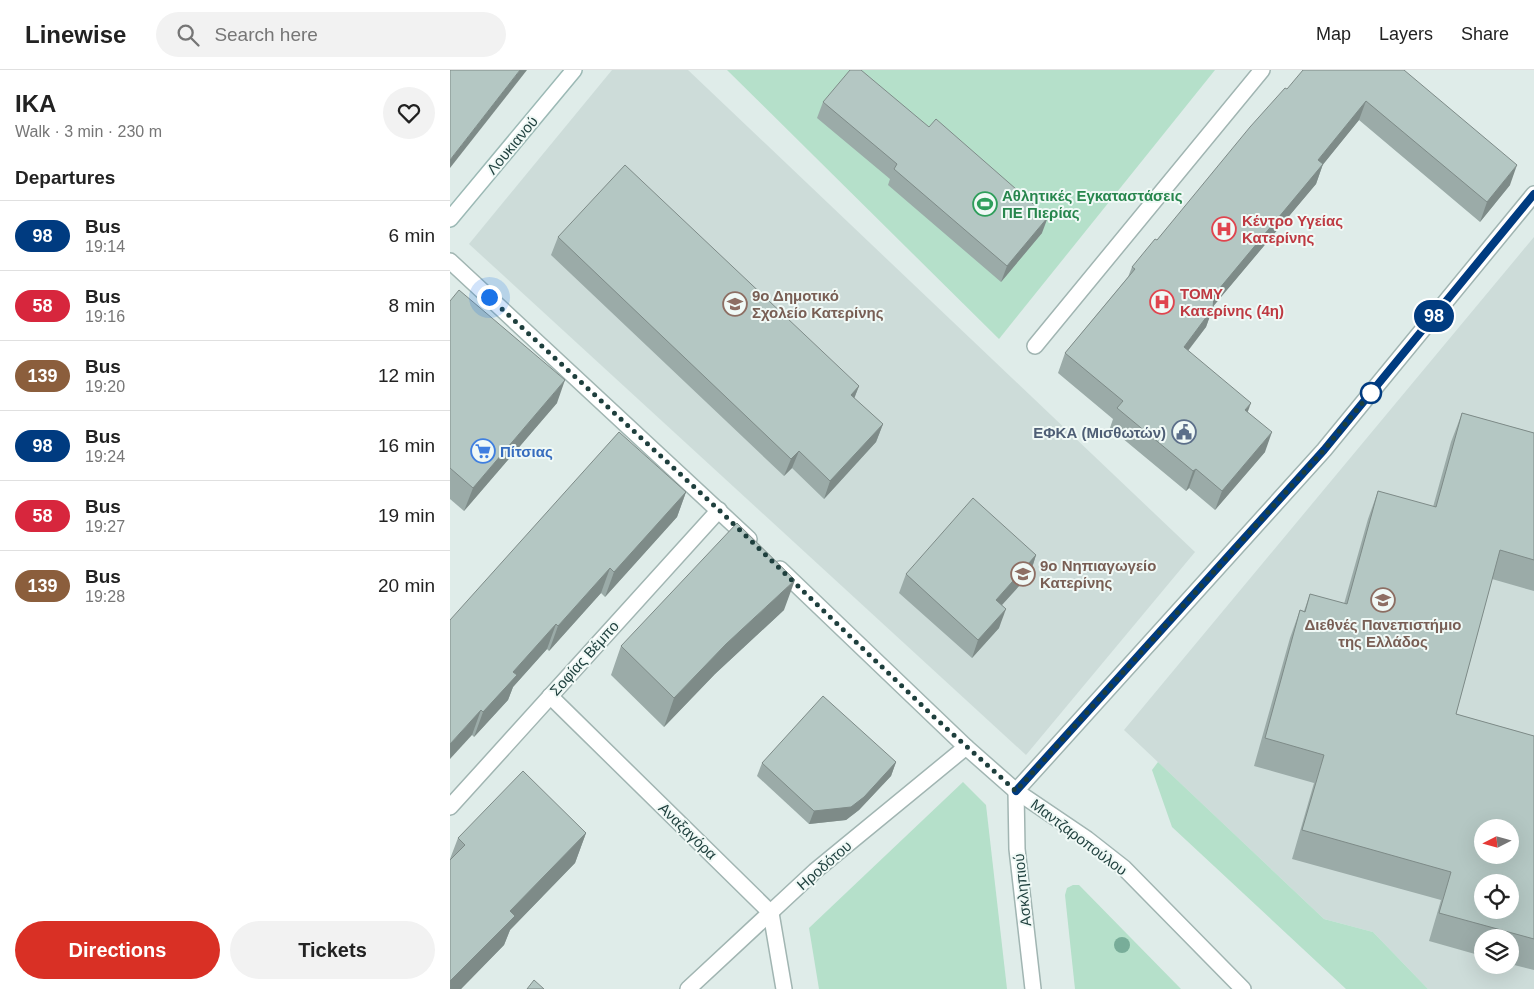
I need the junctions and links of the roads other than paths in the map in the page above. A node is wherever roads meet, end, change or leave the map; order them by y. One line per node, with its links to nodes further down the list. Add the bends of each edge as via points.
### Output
1 (574, 70): 4 (street, Λουκιανού)
2 (1262, 70): 6 (street)
3 (1534, 194): 10 (street, via 1324,450)
4 (450, 219)
5 (450, 261): 7 (street, Μαντζαροπούλου)
6 (1036, 346)
7 (719, 510): 8 (street, Σοφίας Βέμπο); 9 (street, Μαντζαροπούλου)
8 (550, 696): 11 (street, Σοφίας Βέμπο); 12 (street, Αναξαγόρα)
9 (966, 747): 10 (street, Μαντζαροπούλου); 12 (street, Ηροδότου, via 815,871)
10 (1016, 791): 15 (street, Ασκληπιού, via 1017,849); 16 (street, Μαντζαροπούλου, via 1124,868)
11 (450, 807)
12 (771, 913): 13 (street, Ηροδότου); 14 (street)
13 (688, 989)
14 (784, 989)
15 (1033, 989)
16 (1243, 989)

